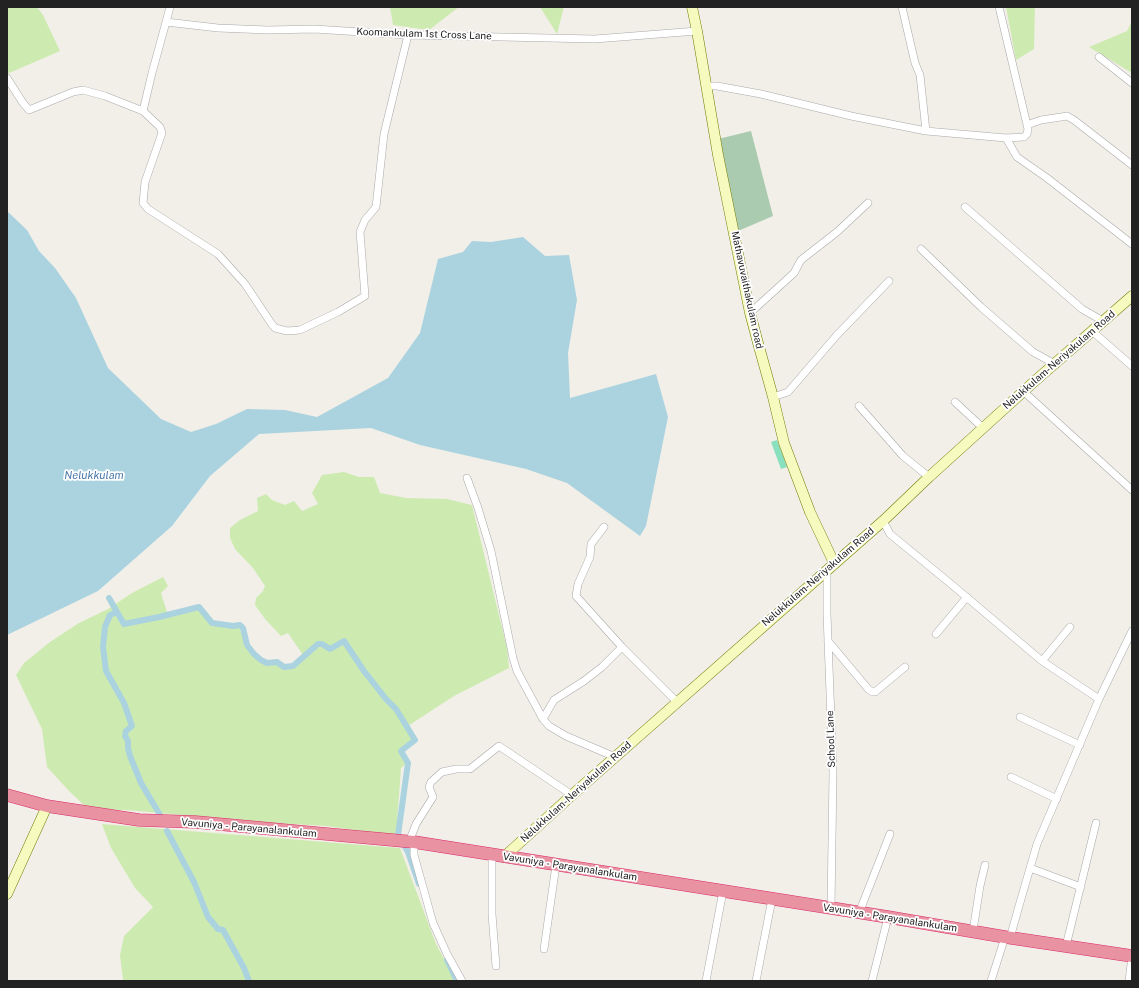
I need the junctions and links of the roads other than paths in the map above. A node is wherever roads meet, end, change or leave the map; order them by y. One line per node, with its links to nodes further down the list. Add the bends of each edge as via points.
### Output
1 (170, 7): 5 (street)
2 (692, 7): 6 (main road, Mathavuvaithakulam road)
3 (902, 7): 14 (street, via 920,75)
4 (1000, 7): 13 (street)
5 (166, 22): 7 (street, Koomankulam 1st Cross Lane, via 218,28 314,29); 12 (street)
6 (697, 31): 7 (street, Koomankulam 1st Cross Lane, via 595,39); 11 (main road, Mathavuvaithakulam road)
7 (408, 35): 12 (street, via 384,134 376,207 365,220 360,232 365,296 300,330 275,328 245,284 218,254 148,209 143,203 145,182 162,133 160,127)
8 (1099, 57): 10 (street)
9 (7, 78): 12 (street, via 29,110 82,90)
10 (1132, 83)
11 (707, 86): 14 (street, via 761,94 851,116); 23 (main road, Mathavuvaithakulam road, via 718,155)
12 (143, 111)
13 (1027, 124): 15 (street, via 1028,132 1024,137); 16 (street, via 1067,116)
14 (926, 130): 15 (street)
15 (1006, 138): 19 (street, via 1017,157)
16 (1132, 165)
17 (868, 203): 23 (street, via 837,232 801,260 794,273)
18 (965, 207): 24 (street, via 1082,309)
19 (1132, 244)
20 (921, 249): 26 (street, via 981,307 1033,352)
21 (889, 281): 29 (street, via 837,335 788,392)
22 (1132, 296): 24 (main road, Nelukkulam-Neriyakulam Road)
23 (750, 313): 29 (main road, Mathavuvaithakulam road)
24 (1103, 321): 25 (main road, Nelukkulam-Neriyakulam Road)
25 (1092, 331): 26 (main road, Nelukkulam-Neriyakulam Road); 27 (street)
26 (1055, 364): 28 (main road, Nelukkulam-Neriyakulam Road)
27 (1132, 366)
28 (1023, 392): 32 (main road, Nelukkulam-Neriyakulam Road); 35 (street)
29 (773, 397): 38 (main road, Mathavuvaithakulam road, via 787,450)
30 (955, 402): 32 (street)
31 (859, 406): 33 (street, via 904,456)
32 (982, 428): 33 (main road, Nelukkulam-Neriyakulam Road)
33 (929, 477): 36 (main road, Nelukkulam-Neriyakulam Road)
34 (467, 478): 50 (street, via 491,551 517,672)
35 (1132, 490)
36 (883, 520): 38 (main road, Nelukkulam-Neriyakulam Road); 39 (street, via 890,534)
37 (604, 527): 44 (street, via 591,544 590,557 578,584 576,596)
38 (830, 566): 43 (street, School Lane); 48 (main road, Nelukkulam-Neriyakulam Road)
39 (968, 598): 42 (street); 45 (street)
40 (1070, 627): 45 (street)
41 (1132, 631): 47 (street)
42 (936, 634)
43 (828, 641): 46 (street, via 873,692); 70 (street, School Lane, via 833,772)
44 (622, 647): 48 (street); 50 (street, via 602,667 554,700)
45 (1042, 661): 47 (street)
46 (905, 667)
47 (1099, 699): 51 (street)
48 (677, 702): 52 (main road, Nelukkulam-Neriyakulam Road)
49 (1020, 717): 51 (street)
50 (543, 720): 52 (street, via 548,726 566,736)
51 (1080, 745): 56 (street)
52 (615, 757): 55 (main road, Nelukkulam-Neriyakulam Road)
53 (1011, 777): 56 (street)
54 (7, 795): 57 (highway, Vavuniya - Parayanalankulam)
55 (572, 795): 60 (street, via 498,746 470,769 442,772 431,782 429,787 433,797 416,824); 62 (main road, Nelukkulam-Neriyakulam Road)
56 (1057, 798): 65 (street, via 1037,844)
57 (47, 806): 60 (highway, Vavuniya - Parayanalankulam, via 139,820 196,822); 68 (main road)
58 (1096, 823): 66 (street)
59 (890, 834): 71 (street)
60 (411, 842): 61 (highway, Vavuniya - Parayanalankulam); 79 (street, via 433,923)
61 (492, 855): 62 (highway, Vavuniya - Parayanalankulam); 78 (street, via 492,914)
62 (504, 857): 63 (highway, Vavuniya - Parayanalankulam)
63 (556, 865): 67 (highway, Vavuniya - Parayanalankulam); 76 (street)
64 (985, 865): 73 (street)
65 (1030, 868): 66 (street); 74 (street)
66 (1081, 887): 75 (street)
67 (722, 891): 69 (highway, Vavuniya - Parayanalankulam); 80 (street)
68 (7, 894)
69 (772, 899): 70 (highway, Vavuniya - Parayanalankulam); 81 (street)
70 (831, 908): 71 (highway, Vavuniya - Parayanalankulam)
71 (859, 913): 72 (highway, Vavuniya - Parayanalankulam)
72 (888, 917): 73 (highway, Vavuniya - Parayanalankulam); 82 (street)
73 (973, 931): 74 (highway, Vavuniya - Parayanalankulam)
74 (1007, 937): 75 (highway, Vavuniya - Parayanalankulam); 83 (street)
75 (1066, 946): 77 (highway, Vavuniya - Parayanalankulam)
76 (544, 949)
77 (1132, 956): 84 (street)
78 (496, 966)
79 (462, 981)
80 (706, 981)
81 (756, 981)
82 (872, 981)
83 (991, 981)
84 (1129, 981)

